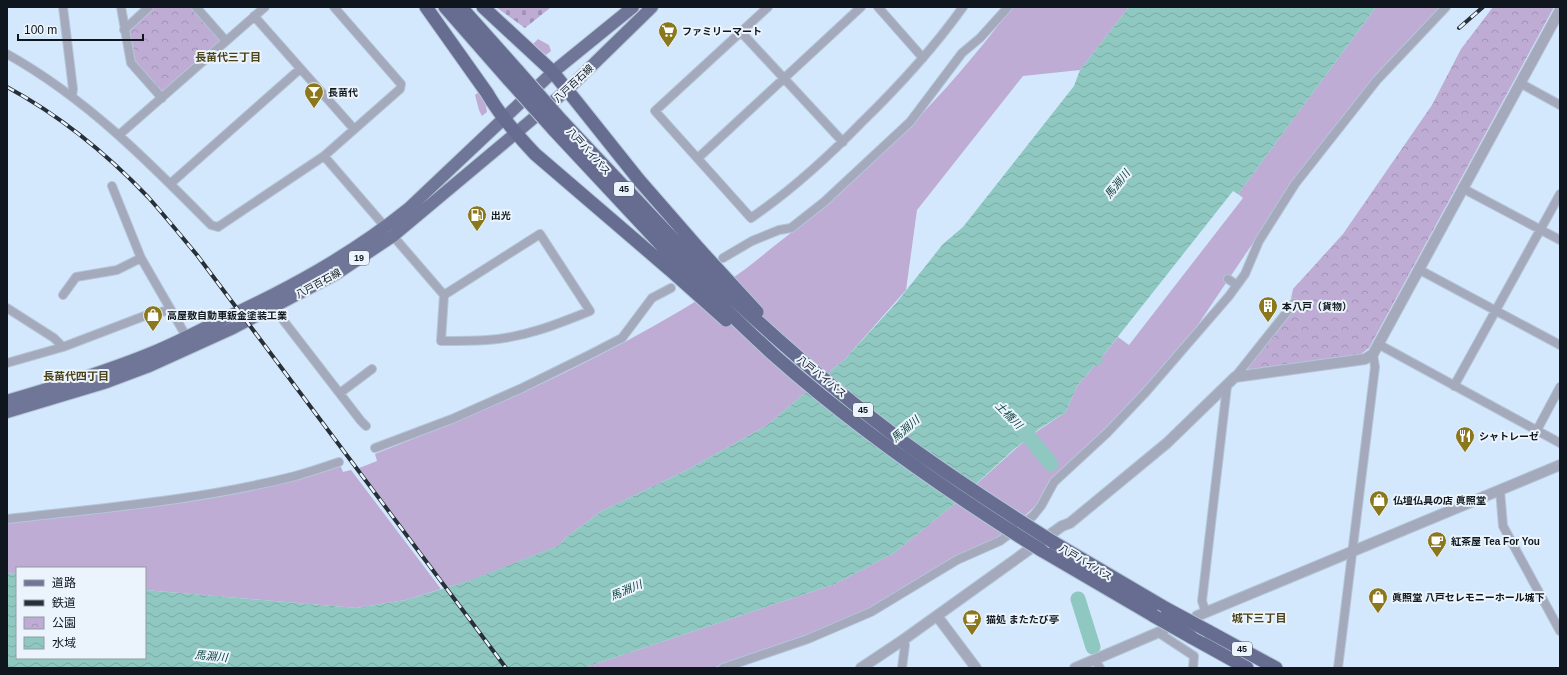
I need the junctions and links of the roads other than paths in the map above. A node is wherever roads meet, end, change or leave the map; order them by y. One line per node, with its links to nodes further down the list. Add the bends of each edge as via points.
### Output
1 (62, 7): 32 (street)
2 (121, 7): 21 (street)
3 (149, 7): 21 (street)
4 (196, 7): 23 (street)
5 (264, 7): 20 (street)
6 (334, 7): 36 (street, via 401,84 400,89)
7 (426, 7): 35 (highway)
8 (445, 7): 28 (highway, 八戸バイパス / 45)
9 (461, 7): 28 (highway, 八戸バイパス / 45)
10 (483, 7): 27 (highway)
11 (633, 7): 27 (main road, 八戸百石線 / 19)
12 (652, 7): 31 (main road, 八戸百石線 / 19)
13 (768, 7): 22 (street)
14 (861, 7): 29 (street)
15 (878, 7): 25 (street)
16 (963, 7): 25 (street)
17 (1008, 7): 50 (street, via 980,38 962,53 910,122 824,202 791,228 752,241)
18 (1446, 7): 54 (street, via 1378,80 1296,184 1271,221)
19 (1560, 10): 30 (street)
20 (254, 16): 23 (street); 26 (street)
21 (124, 30): 33 (street, via 132,63)
22 (742, 32): 29 (street); 41 (street, via 655,111)
23 (226, 41): 33 (street)
24 (7, 54): 32 (street)
25 (923, 58): 39 (street)
26 (300, 69): 36 (street); 42 (street)
27 (553, 72): 31 (highway); 35 (main road, 八戸百石線 / 19)
28 (514, 75): 51 (highway, 八戸バイパス / 45, bridge)
29 (784, 79): 39 (street); 41 (street)
30 (1520, 83): 34 (street); 44 (street)
31 (568, 89): 37 (main road, 八戸百石線 / 19); 51 (highway, via 639,180)
32 (72, 97): 38 (street)
33 (162, 98): 38 (street)
34 (1560, 105)
35 (504, 119): 37 (highway); 47 (main road, 八戸百石線 / 19, via 424,195)
36 (354, 129): 40 (street)
37 (516, 133): 47 (main road, 八戸百石線 / 19); 51 (highway, via 535,154)
38 (120, 135): 42 (street)
39 (843, 142): 41 (street, via 811,172 751,218)
40 (324, 156): 42 (street, via 218,227 211,225); 47 (street)
41 (698, 158)
42 (170, 184)
43 (112, 186): 49 (street)
44 (1462, 188): 46 (street); 52 (street)
45 (1560, 194): 46 (street)
46 (1541, 229): 48 (street); 62 (street)
47 (390, 232): 57 (street); 59 (main road, 八戸百石線 / 19, via 336,274); 63 (main road, 八戸百石線 / 19, via 294,285)
48 (1560, 240)
49 (141, 258): 56 (street, via 117,270 76,277); 61 (street)
50 (723, 258)
51 (684, 260): 98 (highway, 八戸バイパス / 45, bridge, via 726,321 776,356 890,448 975,509 1041,550); 99 (highway, 八戸バイパス / 45, bridge, via 800,359 909,446 980,496 1167,610)
52 (1418, 269): 62 (street); 64 (street)
53 (1228, 279): 54 (street)
54 (1237, 285): 92 (street, via 1146,392 1054,482 1033,516 1000,541 957,560 871,612 808,639)
55 (671, 288): 80 (street, via 652,298 622,338 508,395)
56 (63, 295)
57 (444, 295): 57 (street, via 441,341 488,340 523,334 590,310 540,234)
58 (1294, 303): 70 (street)
59 (273, 307): 74 (street); 76 (main road, 八戸百石線 / 19, via 147,367 107,382)
60 (7, 308): 66 (street, via 54,338)
61 (170, 310): 63 (street); 66 (street)
62 (1496, 310): 65 (street); 72 (street)
63 (186, 336): 75 (main road, 八戸百石線 / 19, via 156,351 102,371)
64 (1378, 344): 67 (street); 72 (street)
65 (1560, 345)
66 (63, 347): 68 (street)
67 (1372, 354): 70 (street, via 1365,359); 85 (street, via 1375,367)
68 (7, 363)
69 (372, 369): 74 (street)
70 (1235, 377): 71 (street)
71 (1227, 386): 86 (street); 87 (street, via 1167,443 1070,523 1062,526)
72 (1454, 386): 78 (street)
73 (1560, 387): 78 (street)
74 (340, 393): 77 (street)
75 (7, 401)
76 (7, 412)
77 (366, 426)
78 (1536, 430): 79 (street)
79 (1560, 443)
80 (376, 448)
81 (339, 462): 84 (street, via 297,476 193,497)
82 (1560, 465): 83 (street)
83 (1500, 490): 85 (street); 88 (street, via 1503,526)
84 (7, 519)
85 (1353, 551): 86 (street); 100 (street)
86 (1202, 614)
87 (937, 616): 90 (street); 95 (street)
88 (1560, 631)
89 (1161, 632): 91 (street); 97 (street, via 1194,656)
90 (903, 640): 93 (street); 94 (street, via 905,646)
91 (1098, 664): 96 (street)
92 (723, 668)
93 (861, 668)
94 (902, 668)
95 (976, 668)
96 (1075, 668)
97 (1193, 668)
98 (1247, 668)
99 (1276, 668)
100 (1338, 668)

